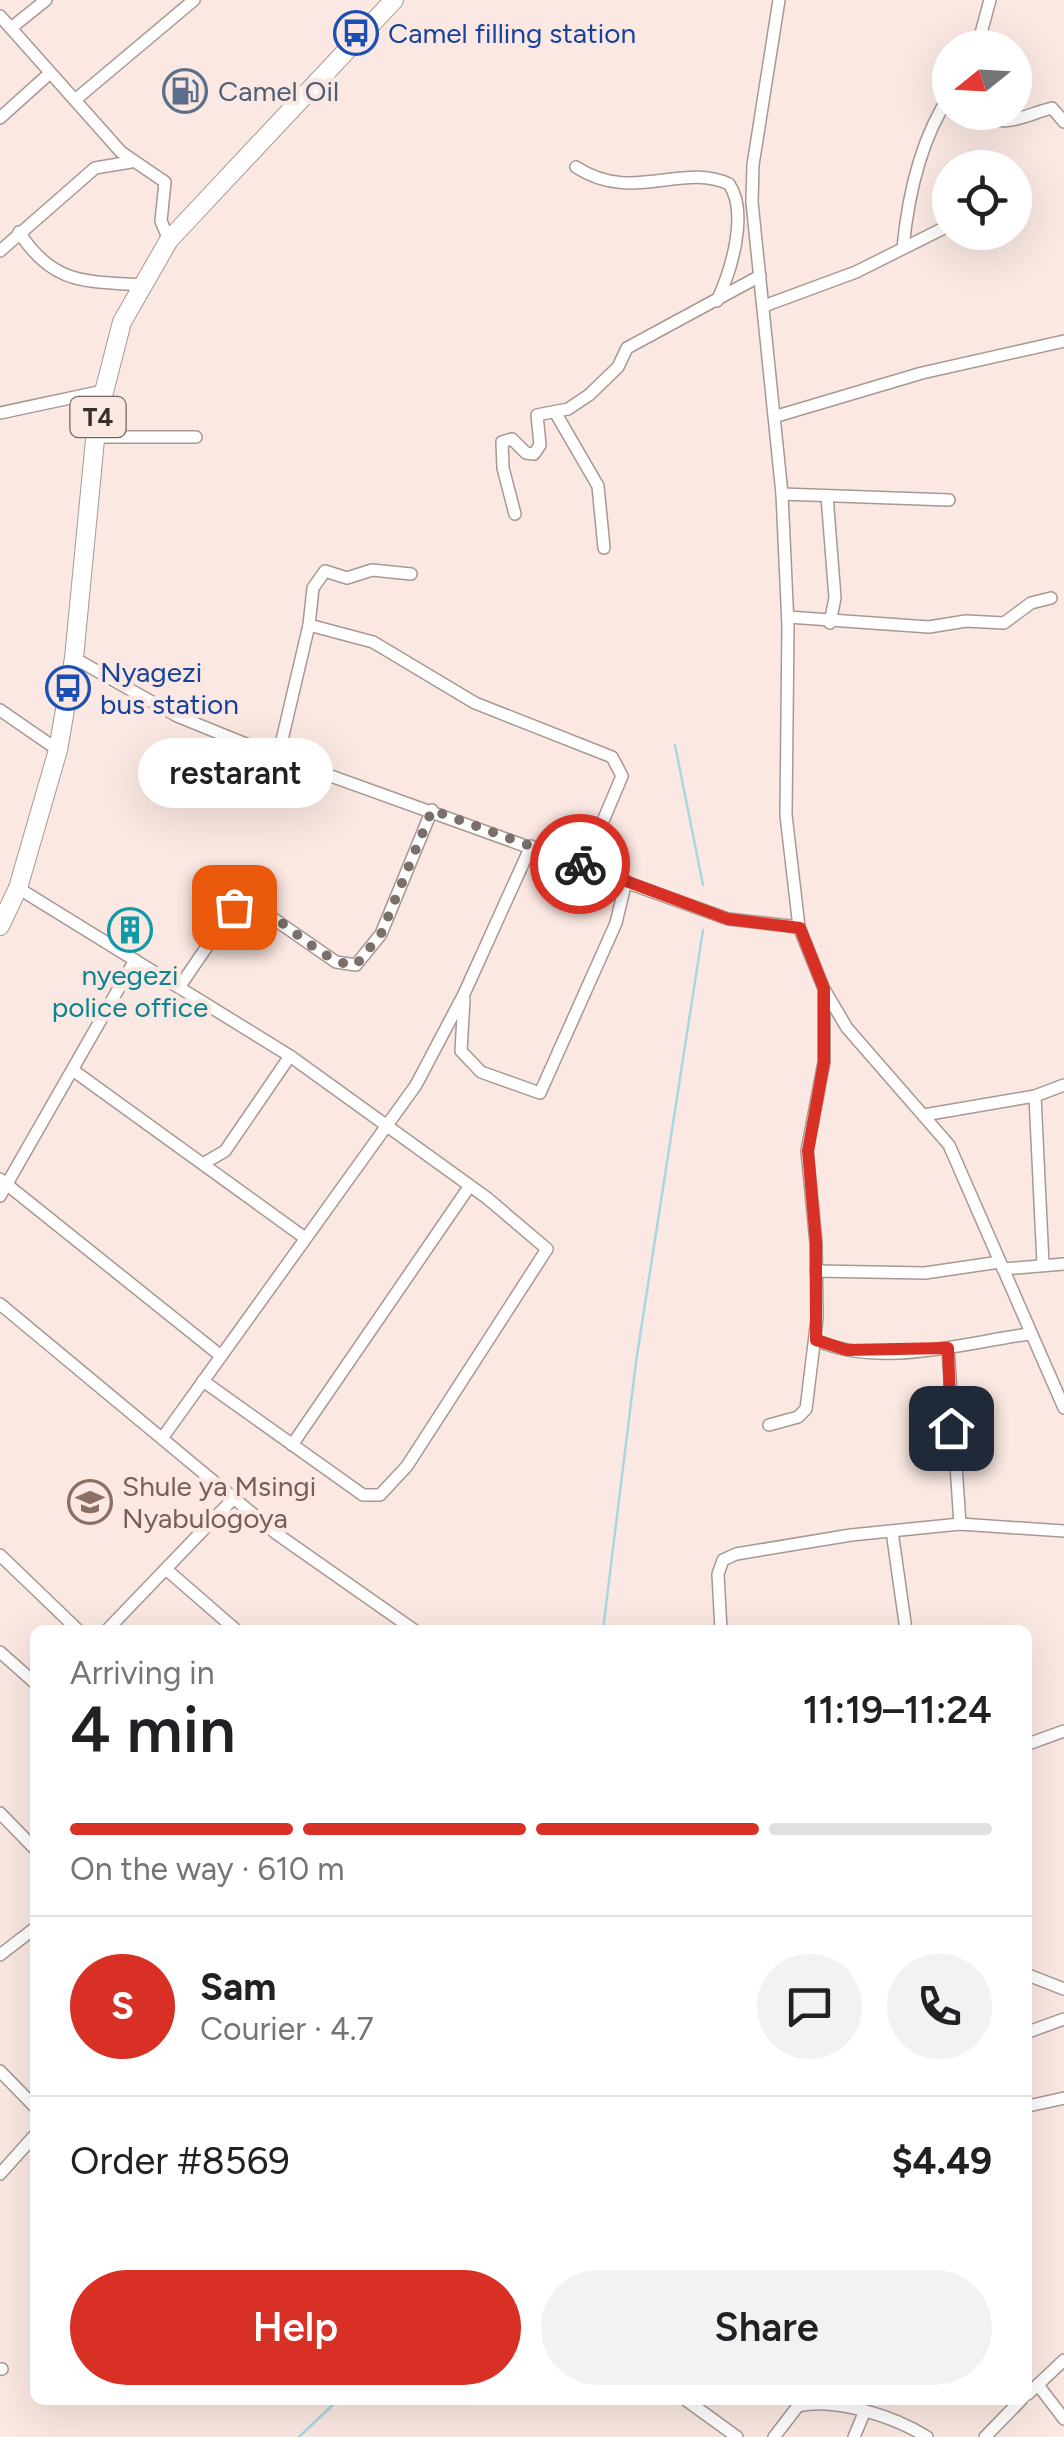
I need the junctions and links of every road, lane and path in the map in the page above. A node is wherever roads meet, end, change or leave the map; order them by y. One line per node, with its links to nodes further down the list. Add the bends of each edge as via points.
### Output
1 (46, 0): 7 (street)
2 (194, 0): 10 (street)
3 (394, 0): 19 (highway, T4)
4 (779, 0): 22 (street, via 753,165)
5 (990, 0): 8 (street)
6 (0, 16): 7 (street)
7 (11, 28): 9 (street)
8 (982, 30)
9 (50, 73): 10 (street); 12 (street)
10 (75, 100): 15 (street)
11 (1032, 117): 13 (street, via 1052,108)
12 (0, 118)
13 (1064, 122)
14 (932, 129): 20 (street, via 907,204)
15 (131, 162): 17 (street, via 95,168); 19 (street, via 165,182 161,221)
16 (576, 167): 24 (street, via 617,184 707,178 728,184 736,196 735,238)
17 (19, 232): 21 (street); 23 (street, via 45,267 61,275)
18 (932, 234): 20 (street)
19 (168, 240): 23 (highway, T4)
20 (903, 248): 25 (street)
21 (0, 250)
22 (760, 276): 24 (street); 25 (street)
23 (142, 285): 27 (highway, T4, via 122,322)
24 (717, 301): 28 (street, via 627,348 589,396)
25 (764, 306): 30 (street)
26 (1064, 342): 30 (street, via 922,373)
27 (102, 391): 29 (street); 31 (highway, T4)
28 (555, 412): 36 (street, via 535,419 540,446 534,454 512,438 501,444); 37 (street, via 598,486)
29 (0, 413)
30 (777, 416): 33 (street)
31 (96, 436): 32 (street); 43 (highway, T4)
32 (196, 437)
33 (782, 494): 34 (street); 40 (street)
34 (827, 496): 35 (street); 41 (street, via 835,598)
35 (949, 500)
36 (515, 514)
37 (604, 548)
38 (411, 574): 42 (street, via 372,570 347,578 325,571 313,588)
39 (1051, 598): 41 (street, via 1004,623)
40 (788, 617): 41 (street); 53 (street, via 786,815)
41 (830, 624)
42 (308, 625): 46 (street); 49 (street, via 372,642 475,704 612,757 622,776)
43 (74, 658): 45 (highway, T4); 46 (street, via 177,716)
44 (0, 710): 45 (street)
45 (58, 750): 51 (highway, T4)
46 (278, 756): 47 (street)
47 (432, 810): 48 (street); 55 (street, via 381,934 356,965 336,962 255,906 241,904)
48 (531, 846): 49 (street); 57 (street)
49 (584, 866): 50 (street)
50 (626, 881): 53 (street, via 728,919); 57 (street, via 616,923 540,1093 481,1072 460,1052)
51 (18, 888): 52 (highway, T4); 54 (street)
52 (0, 926)
53 (800, 928): 56 (street)
54 (135, 960): 55 (street); 59 (street)
55 (180, 986): 58 (street)
56 (824, 989): 62 (street, via 847,1028); 72 (street, via 824,1062 808,1151)
57 (464, 994): 63 (street)
58 (290, 1056): 63 (street); 64 (street, via 224,1152)
59 (74, 1071): 64 (street); 65 (street)
60 (1064, 1085): 61 (street)
61 (1036, 1096): 62 (street); 69 (street)
62 (924, 1115): 71 (street, via 949,1144)
63 (389, 1126): 66 (street); 68 (street)
64 (206, 1162): 68 (street)
65 (4, 1182): 67 (street); 77 (street)
66 (469, 1187): 82 (street); 82 (street, via 544,1242 547,1254 407,1466 387,1491 368,1496)
67 (0, 1196)
68 (304, 1238): 77 (street)
69 (1043, 1264): 70 (street); 71 (street)
70 (1064, 1264)
71 (1001, 1266): 72 (street); 74 (street)
72 (816, 1271): 75 (street)
73 (0, 1304): 81 (street)
74 (1029, 1334): 76 (street); 79 (street)
75 (816, 1340): 76 (street, via 847,1350); 80 (street, via 806,1409)
76 (948, 1348): 84 (street)
77 (221, 1356): 78 (street)
78 (203, 1381): 81 (street); 82 (street)
79 (1064, 1408)
80 (769, 1425)
81 (163, 1438): 83 (street)
82 (292, 1444)
83 (233, 1499): 88 (street); 93 (street)
84 (960, 1524): 85 (street); 86 (street)
85 (892, 1530): 94 (street, via 723,1560); 95 (street)
86 (1064, 1532)
87 (3, 1558): 89 (street); 90 (street)
88 (166, 1570): 91 (street); 92 (street)
89 (0, 1577)
90 (73, 1625)
91 (112, 1625)
92 (230, 1625)
93 (407, 1625)
94 (721, 1625)
95 (905, 1625)
96 (0, 1652): 97 (street)
97 (30, 1679)
98 (1064, 1732): 99 (street)
99 (1032, 1743)
100 (2, 1818): 101 (street)
101 (30, 1845)
102 (30, 1935): 103 (street)
103 (0, 1955)
104 (1032, 1977): 105 (street)
105 (1064, 1990)
106 (1064, 2018): 107 (street)
107 (1032, 2030)
108 (0, 2071): 110 (street)
109 (1064, 2098): 111 (street)
110 (30, 2102)
111 (1032, 2105)
112 (30, 2141): 113 (street)
113 (0, 2174)
114 (1064, 2360): 115 (street)
115 (1033, 2389): 121 (street)
116 (693, 2405): 122 (street)
117 (803, 2405): 123 (street)
118 (811, 2405): 120 (street)
119 (1016, 2405): 126 (street)
120 (864, 2413): 124 (street); 125 (street)
121 (1064, 2418)
122 (737, 2437)
123 (774, 2437)
124 (854, 2437)
125 (927, 2437)
126 (985, 2437)

